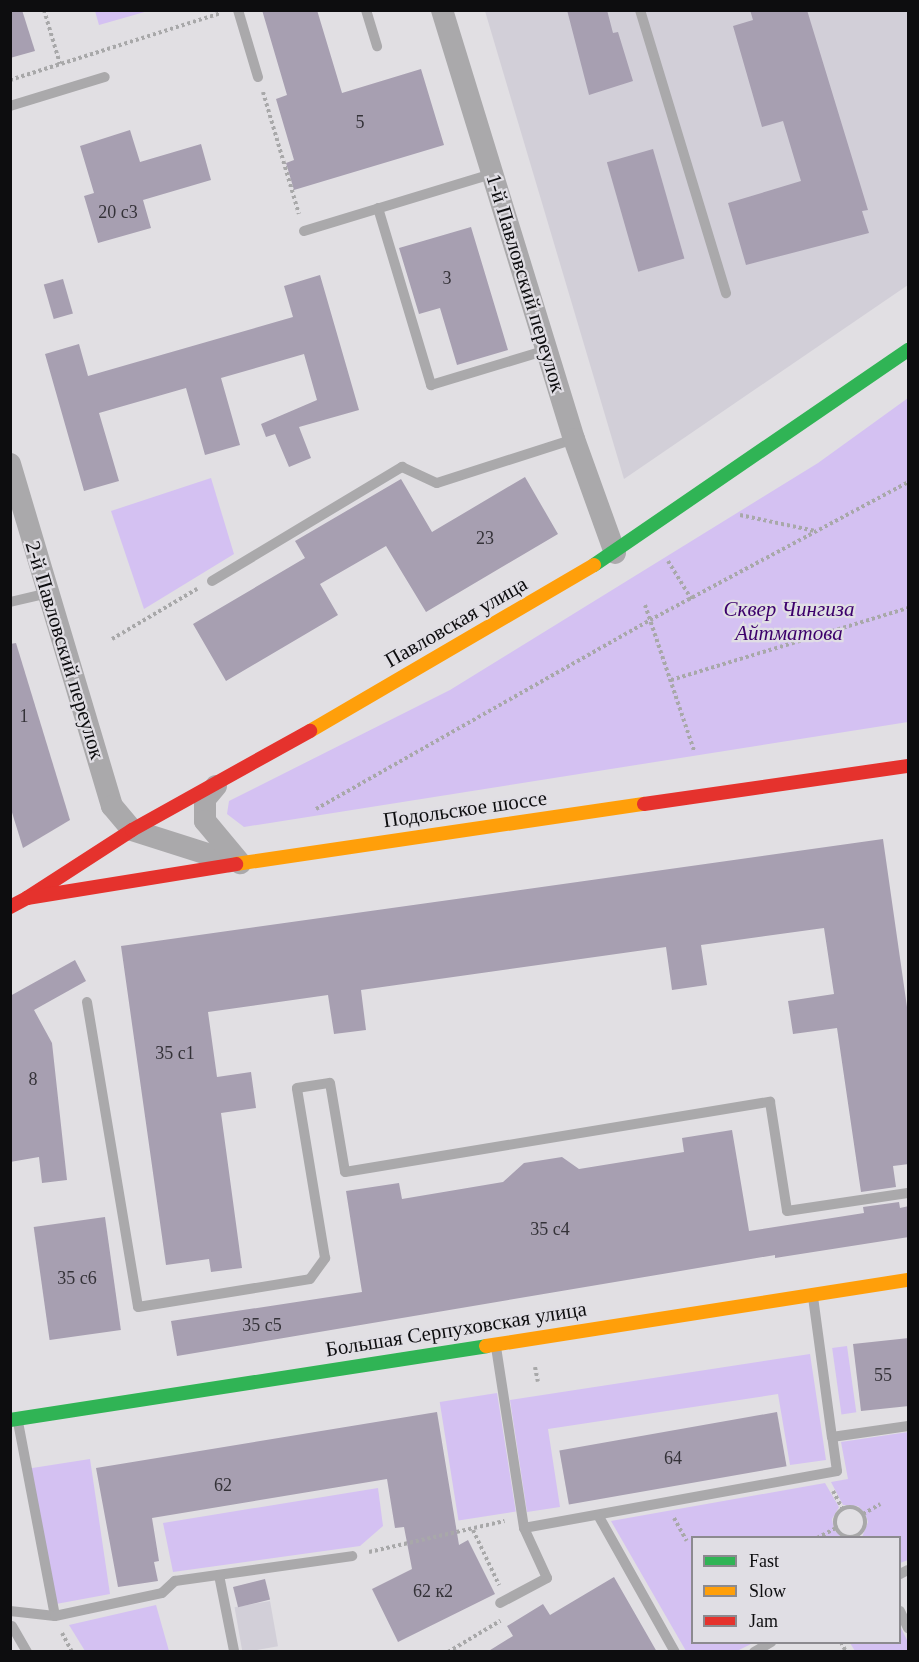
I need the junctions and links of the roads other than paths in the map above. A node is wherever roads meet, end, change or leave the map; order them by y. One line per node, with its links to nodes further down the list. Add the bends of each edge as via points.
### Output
1 (238, 10): 7 (lane)
2 (366, 10): 5 (lane)
3 (442, 10): 9 (street, 1-й Павловский переулок)
4 (640, 10): 12 (lane)
5 (377, 46)
6 (105, 77): 8 (lane)
7 (258, 77)
8 (10, 106)
9 (492, 174): 10 (lane); 13 (street, 1-й Павловский переулок)
10 (378, 208): 11 (lane); 13 (lane, via 431,385)
11 (304, 231)
12 (726, 293)
13 (547, 350): 15 (street, 1-й Павловский переулок)
14 (909, 350): 17 (street, Павловская улица)
15 (574, 439): 17 (street, 1-й Павловский переулок); 18 (lane, via 437,483 402,467)
16 (10, 464): 19 (street, 2-й Павловский переулок)
17 (615, 553): 22 (street, Павловская улица)
18 (212, 581)
19 (48, 593): 20 (lane); 23 (street, 2-й Павловский переулок, via 112,806)
20 (10, 602)
21 (909, 766): 24 (street, Подольское шоссе)
22 (219, 784): 23 (street, Павловская улица); 24 (street, via 205,799 205,821)
23 (132, 830): 24 (street); 25 (street, Павловская улица)
24 (240, 863): 25 (street, Подольское шоссе)
25 (27, 898): 26 (street, Павловская улица)
26 (10, 907)
27 (87, 1002): 28 (lane, via 138,1307 310,1279 325,1258 297,1088 330,1083 345,1172 770,1102 787,1211)
28 (909, 1193)
29 (909, 1280): 30 (street, Большая Серпуховская улица)
30 (813, 1295): 31 (street, Большая Серпуховская улица); 34 (lane)
31 (496, 1344): 32 (street, Большая Серпуховская улица); 36 (lane)
32 (14, 1419): 42 (lane)
33 (909, 1426): 34 (lane)
34 (832, 1437): 35 (lane, via 837,1472)
35 (598, 1515): 36 (lane); 48 (lane)
36 (524, 1528): 39 (lane, via 547,1578)
37 (352, 1556): 38 (lane)
38 (219, 1575): 42 (lane, via 175,1581 162,1593); 46 (lane)
39 (503, 1602)
40 (10, 1611): 42 (lane)
41 (901, 1613): 44 (lane)
42 (55, 1616)
43 (11, 1625): 47 (lane)
44 (909, 1629)
45 (768, 1644): 49 (lane)
46 (234, 1651)
47 (27, 1652)
48 (675, 1652)
49 (754, 1652)

